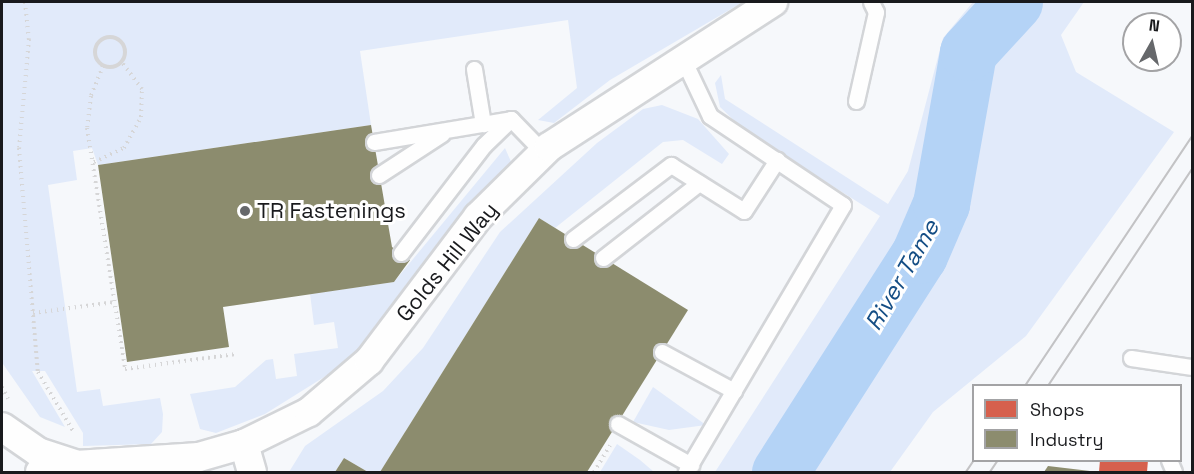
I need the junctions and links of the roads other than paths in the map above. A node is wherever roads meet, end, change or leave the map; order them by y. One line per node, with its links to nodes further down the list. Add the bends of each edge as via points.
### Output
1 (773, 2): 3 (street, Golds Hill Way)
2 (871, 2): 5 (lane, via 876,12)
3 (682, 57): 10 (street, Golds Hill Way); 11 (lane, via 710,116)
4 (474, 69): 7 (lane)
5 (856, 100)
6 (511, 119): 7 (lane); 10 (lane); 15 (lane, via 484,145)
7 (483, 124): 8 (lane)
8 (449, 130): 9 (lane); 12 (lane)
9 (374, 142)
10 (543, 152): 23 (street, Golds Hill Way, via 478,217 369,361 309,411)
11 (777, 160): 13 (lane, via 744,211); 20 (lane, via 843,205)
12 (380, 175)
13 (699, 183): 14 (lane, via 671,165); 16 (lane)
14 (573, 238)
15 (401, 253)
16 (603, 258)
17 (662, 352): 20 (lane)
18 (1131, 358): 19 (lane)
19 (1192, 367)
20 (734, 391): 25 (lane)
21 (618, 424): 25 (lane)
22 (2, 427): 24 (street, Golds Hill Way, via 38,452)
23 (244, 444): 24 (street, Golds Hill Way, via 200,457); 27 (street)
24 (77, 452): 26 (street, Golds Hill Way)
25 (688, 469)
26 (40, 472)
27 (252, 472)

